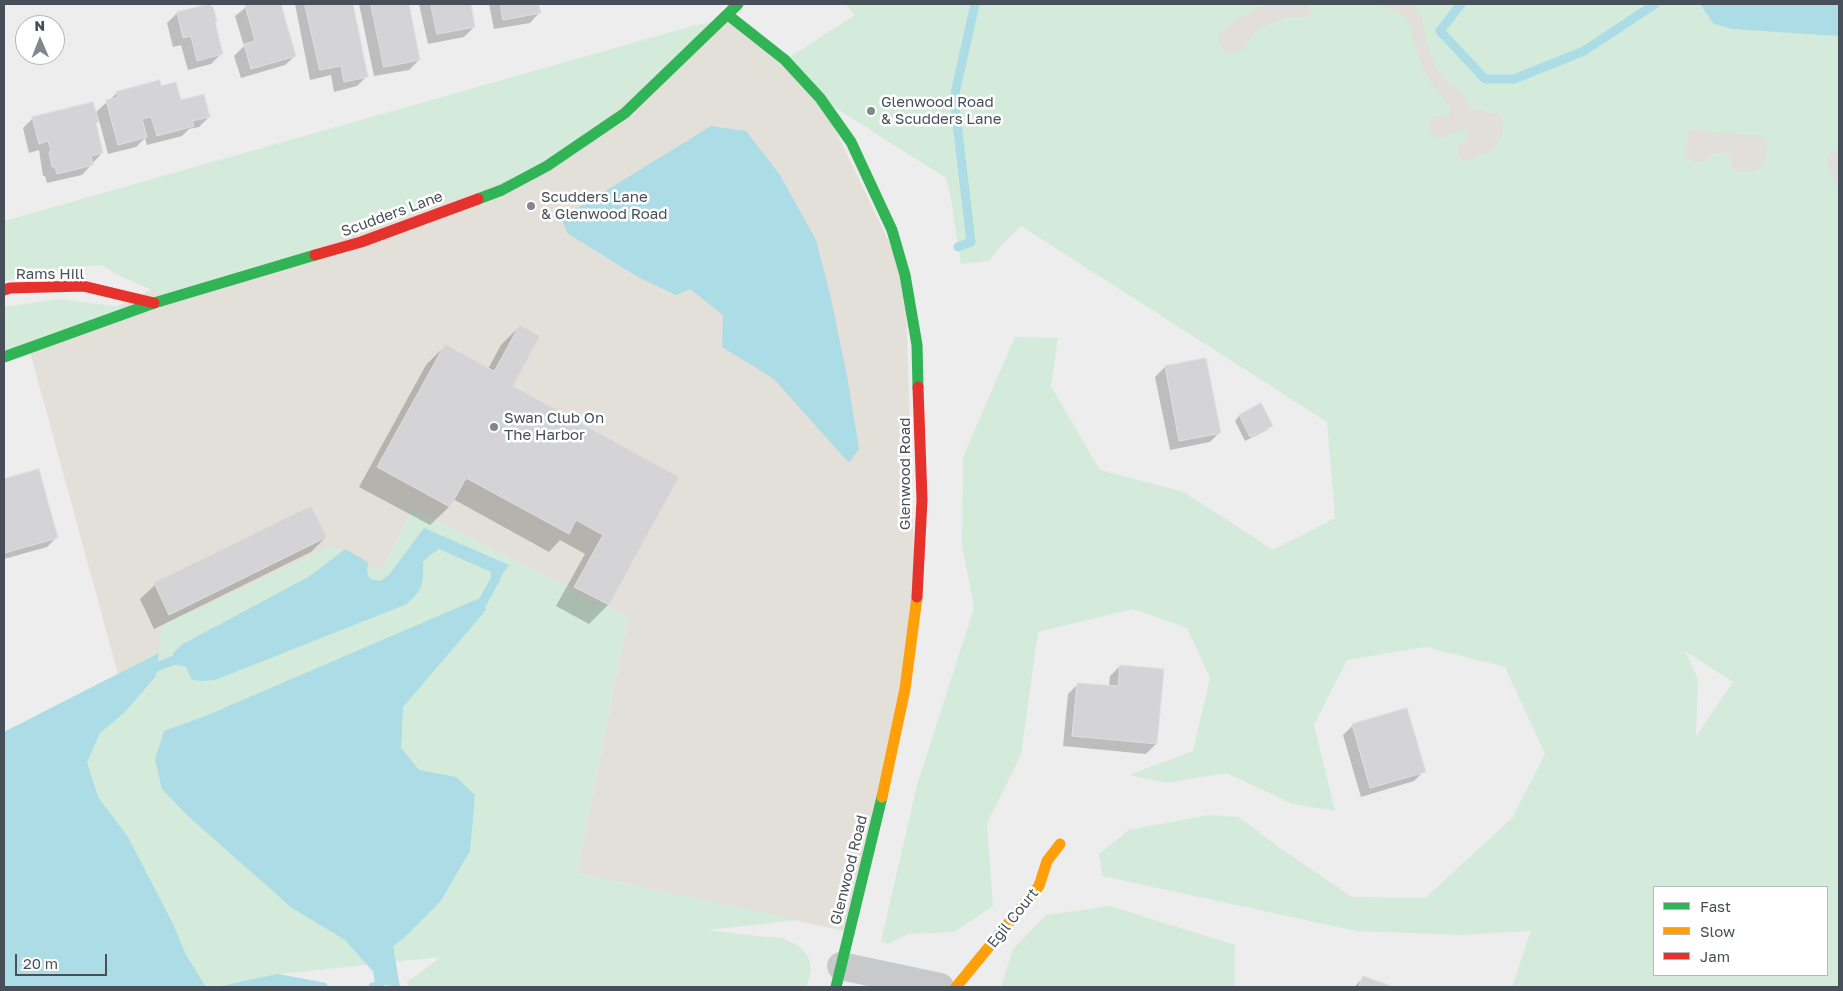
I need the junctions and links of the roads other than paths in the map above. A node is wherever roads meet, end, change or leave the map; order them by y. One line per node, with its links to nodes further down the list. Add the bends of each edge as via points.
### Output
1 (738, 4): 2 (main road, Scudders Lane)
2 (728, 16): 4 (main road, Scudders Lane, via 625,113 547,166 502,190 361,242); 7 (main road, Glenwood Road, via 785,60 820,98 851,142 892,230 905,275 917,345 922,500 916,614 888,774)
3 (4, 290): 4 (main road, Rams Hill, via 83,286)
4 (154, 303): 5 (main road, Scudders Lane)
5 (4, 356)
6 (1060, 844): 9 (main road, Egil Court, via 1048,861 1039,886)
7 (838, 977): 8 (street)
8 (940, 987)
9 (956, 987)

